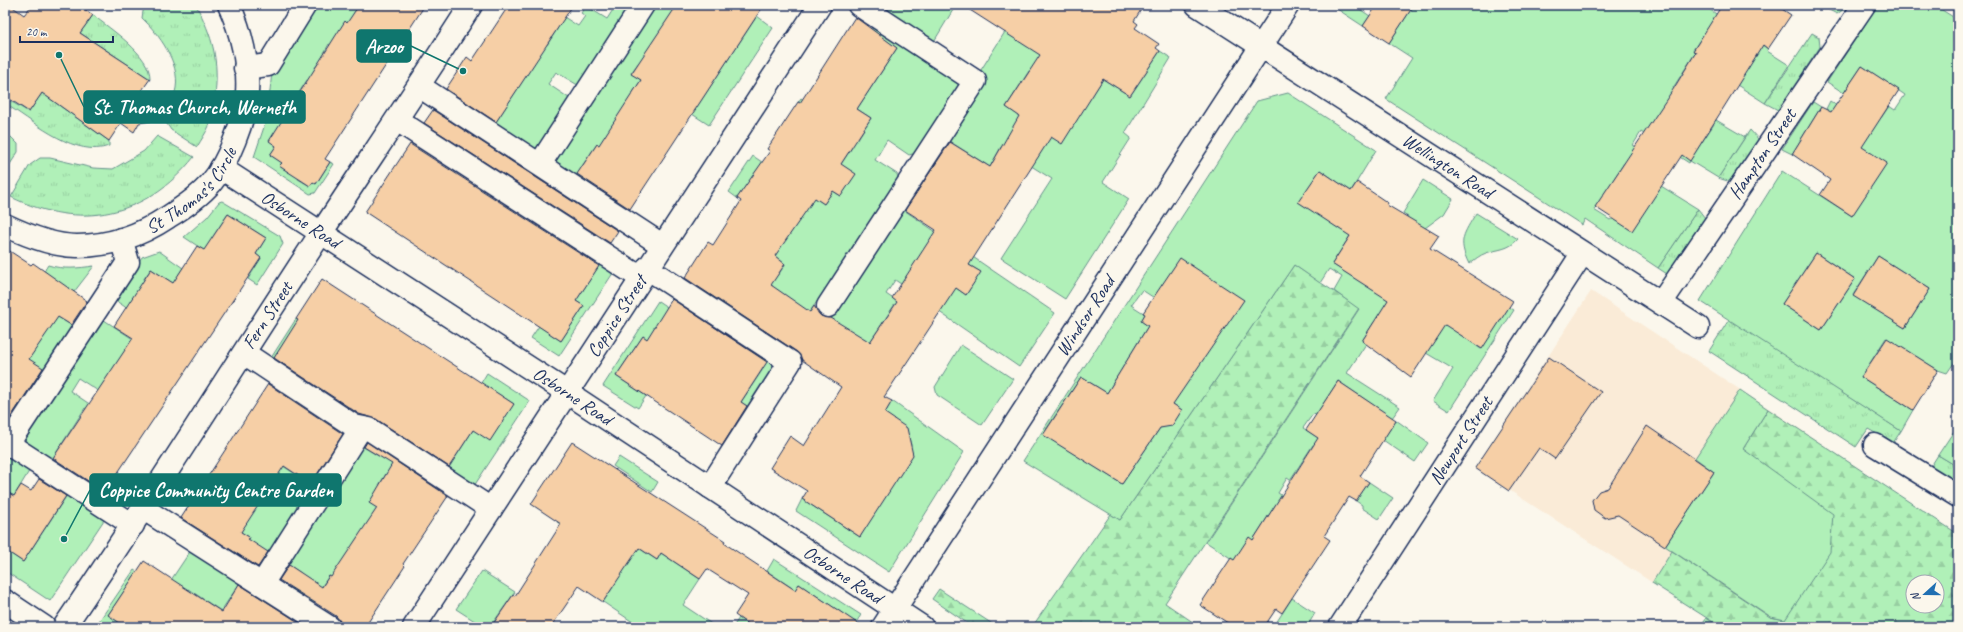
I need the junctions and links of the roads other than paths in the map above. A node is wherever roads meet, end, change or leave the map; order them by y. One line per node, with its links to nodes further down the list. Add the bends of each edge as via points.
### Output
1 (229, 5): 11 (street, St Thomas's Circle, via 235,18)
2 (305, 5): 11 (street, via 268,65)
3 (471, 5): 12 (street, Fern Street)
4 (643, 5): 14 (street)
5 (820, 5): 19 (street, Coppice Street)
6 (859, 5): 23 (street, via 975,81)
7 (1197, 5): 10 (street, Wellington Road)
8 (1288, 5): 10 (street, Windsor Road)
9 (1864, 5): 22 (street, Hampton Street)
10 (1261, 46): 20 (street, Wellington Road); 36 (street, Windsor Road)
11 (246, 68): 15 (street, St Thomas's Circle, via 247,94 241,119)
12 (419, 86): 13 (street, Fern Street); 14 (street)
13 (397, 120): 17 (street, Fern Street); 21 (street)
14 (540, 164): 19 (street)
15 (221, 168): 17 (street, Osborne Road); 18 (street, St Thomas's Circle, via 195,199 156,225)
16 (5, 225): 18 (street, St Thomas's Circle, via 52,243 76,246)
17 (321, 233): 25 (street, Fern Street); 26 (street, Osborne Road)
18 (121, 239): 28 (street, via 128,262)
19 (662, 245): 21 (street, Coppice Street)
20 (1582, 254): 22 (street, Wellington Road); 43 (street, Newport Street)
21 (644, 273): 26 (street, Coppice Street); 30 (street, via 790,362)
22 (1661, 303): 24 (street, Wellington Road)
23 (828, 306)
24 (1698, 327)
25 (244, 353): 27 (street, via 354,426); 33 (street, Fern Street)
26 (568, 393): 30 (street, Osborne Road); 32 (street, Coppice Street)
27 (362, 428): 32 (street, via 369,430); 34 (street)
28 (6, 443): 33 (street)
29 (1875, 446): 31 (street)
30 (710, 487): 36 (street, Osborne Road)
31 (1958, 496)
32 (491, 509): 40 (street, Coppice Street)
33 (138, 517): 34 (street); 38 (street, Fern Street)
34 (262, 584): 39 (street)
35 (5, 601): 37 (street)
36 (895, 609): 41 (street, Windsor Road); 42 (street, Osborne Road)
37 (44, 627)
38 (64, 627)
39 (328, 627)
40 (414, 627)
41 (883, 627)
42 (922, 627)
43 (1340, 627)

